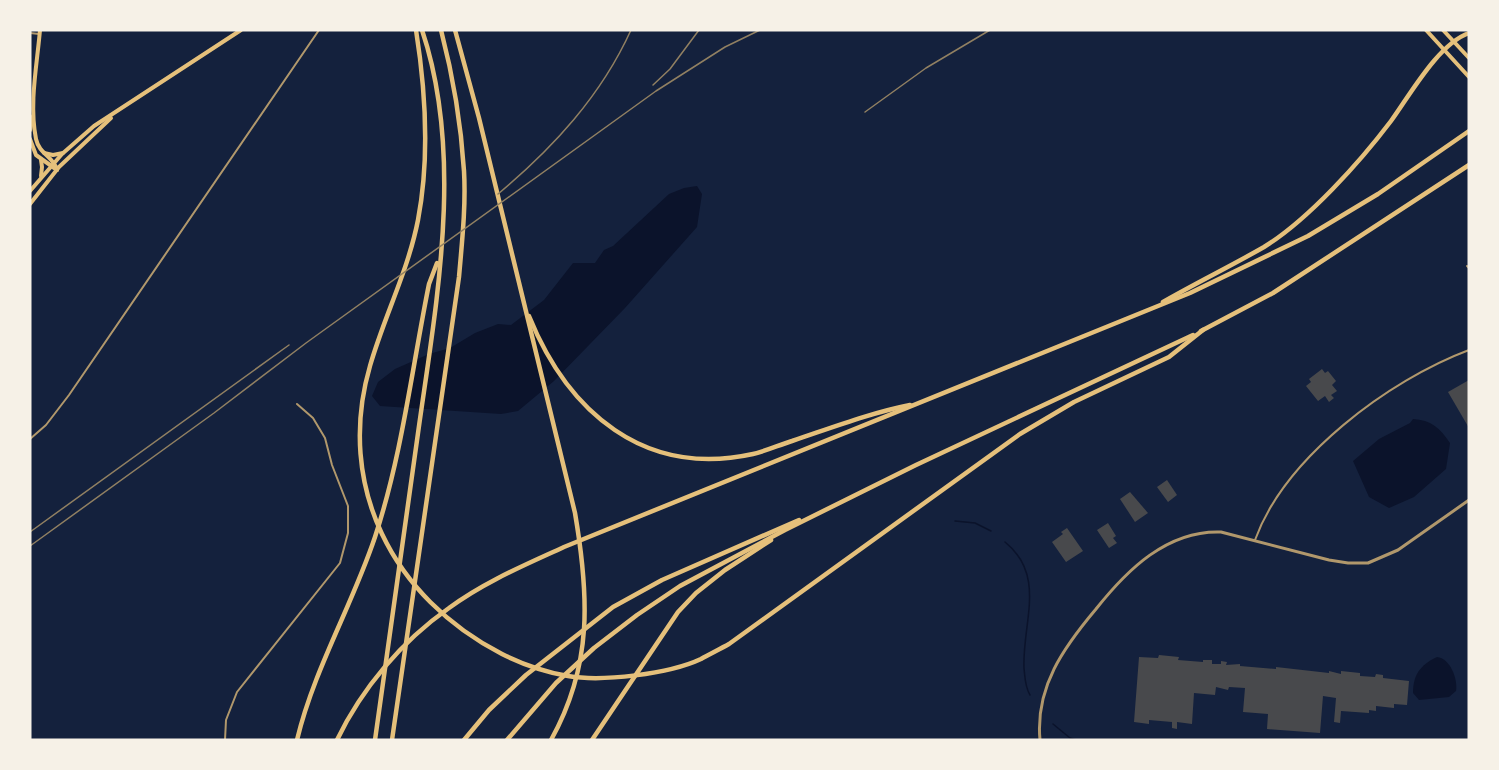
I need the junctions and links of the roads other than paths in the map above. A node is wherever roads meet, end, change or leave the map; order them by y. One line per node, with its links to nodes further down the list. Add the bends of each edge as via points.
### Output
1 (241, 30): 17 (main road)
2 (319, 30): 38 (street, via 69,394)
3 (416, 30): 34 (highway, via 426,127 421,199 400,284 369,367 361,433 365,478 381,534 418,591 451,623 521,663 569,676 619,677 699,660 729,644 1020,434 1074,402 1169,357)
4 (422, 30): 31 (highway, via 436,81 441,127)
5 (441, 30): 48 (highway, via 458,120 464,223)
6 (455, 30): 32 (highway)
7 (1426, 30): 13 (main road)
8 (1443, 30): 12 (main road)
9 (40, 32): 10 (street); 16 (main road)
10 (30, 33)
11 (1469, 33): 12 (highway)
12 (1454, 42): 13 (highway); 14 (main road)
13 (1445, 51): 15 (main road); 33 (highway, via 1434,60 1360,159 1310,210 1266,246)
14 (1469, 58)
15 (1469, 77)
16 (32, 110): 18 (main road); 21 (main road)
17 (118, 111): 22 (main road); 27 (main road)
18 (30, 130)
19 (1469, 131): 33 (highway, via 1378,194 1308,236 1190,294)
20 (30, 139): 23 (main road)
21 (41, 152): 22 (main road); 24 (main road)
22 (64, 152): 24 (main road)
23 (40, 159): 26 (main road); 28 (main road)
24 (54, 163): 26 (main road); 27 (main road)
25 (1469, 165): 34 (highway, via 1273,293)
26 (50, 167): 27 (main road); 28 (main road)
27 (57, 170): 30 (main road)
28 (40, 178): 29 (main road)
29 (30, 191)
30 (30, 204)
31 (440, 255): 43 (highway, via 429,284 402,433 375,538 314,684); 47 (highway)
32 (523, 301): 36 (highway, via 545,351 581,403 607,426 645,446 688,458 754,453 884,410); 45 (highway, via 575,513 586,594 579,664 570,698)
33 (1150, 309): 36 (highway)
34 (1203, 330): 40 (highway)
35 (1469, 350): 42 (street, via 1404,381 1348,421 1285,487)
36 (922, 403): 44 (highway, via 564,547 485,586 450,607 409,641 363,695)
37 (297, 404): 46 (street, via 313,418 325,438 348,506 348,533 340,563 237,693 226,720)
38 (30, 439)
39 (1469, 500): 42 (street, via 1398,550 1368,563 1337,562)
40 (821, 512): 41 (highway); 49 (highway, via 672,576 613,607 526,675)
41 (785, 530): 50 (highway, via 680,586 637,615 556,683); 51 (highway, via 724,570 678,612)
42 (1255, 540): 52 (street, via 1221,532 1199,534 1176,541 1129,571 1058,659 1043,698)
43 (297, 738)
44 (338, 739)
45 (551, 739)
46 (225, 740)
47 (375, 740)
48 (392, 740)
49 (464, 740)
50 (507, 740)
51 (592, 740)
52 (1040, 740)

